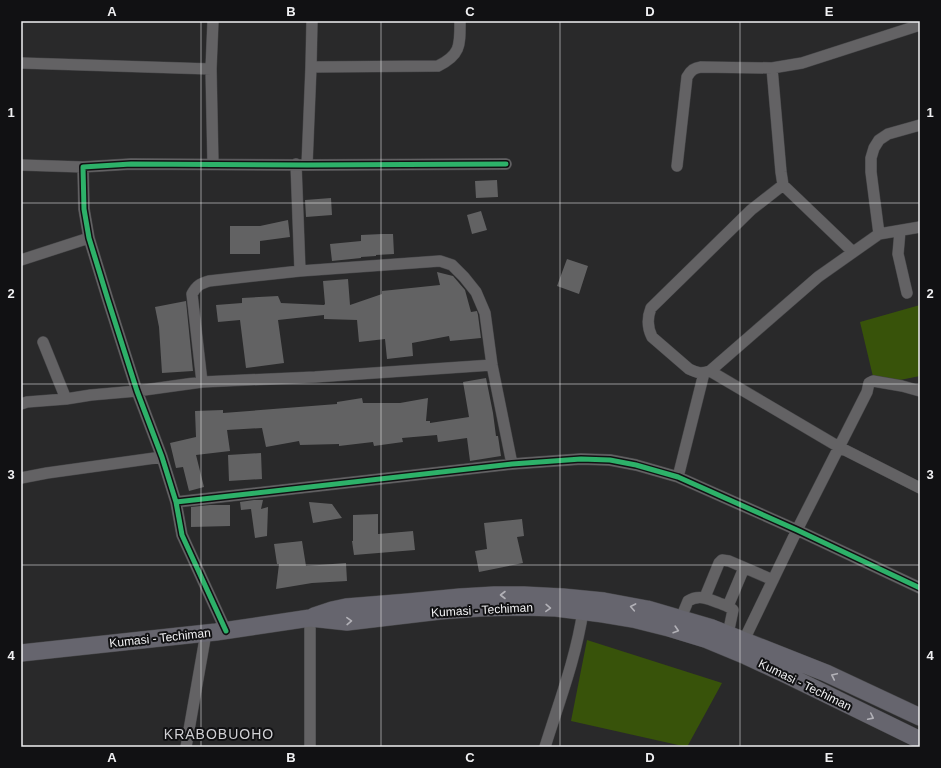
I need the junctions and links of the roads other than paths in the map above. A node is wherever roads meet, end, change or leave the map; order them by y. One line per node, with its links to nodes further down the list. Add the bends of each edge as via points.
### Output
1 (213, 21): 8 (street)
2 (312, 21): 6 (street)
3 (460, 21): 6 (street, via 460,39 456,54 438,66)
4 (920, 25): 7 (street, via 802,63)
5 (21, 63): 8 (street)
6 (311, 67): 11 (street)
7 (772, 68): 14 (street, via 702,66 691,71 687,77); 16 (street)
8 (211, 69): 10 (street)
9 (920, 125): 19 (street, via 888,134 879,140 874,148 871,172)
10 (213, 164): 11 (street); 15 (street)
11 (302, 164): 12 (street); 23 (street)
12 (506, 164)
13 (21, 165): 15 (street)
14 (677, 166)
15 (83, 167): 20 (street, via 84,209)
16 (783, 185): 21 (street); 27 (street, via 751,210 651,308 648,324 652,337 689,369)
17 (920, 227): 18 (street)
18 (900, 231): 19 (street); 24 (street, via 898,254)
19 (879, 234): 21 (street)
20 (89, 238): 22 (street); 29 (street)
21 (853, 252): 27 (street, via 818,277)
22 (21, 260)
23 (300, 271): 26 (street, via 440,261 452,264 476,292 485,312); 28 (street, via 209,281 195,288 192,294)
24 (907, 293)
25 (43, 342): 31 (street)
26 (492, 365): 28 (street); 35 (street)
27 (707, 372): 33 (street); 36 (street)
28 (202, 382): 29 (street)
29 (137, 391): 31 (street); 34 (street)
30 (920, 391): 33 (street, via 873,381 869,383 867,392)
31 (66, 399): 32 (street)
32 (21, 404)
33 (839, 447): 38 (street); 40 (street)
34 (162, 457): 37 (street); 39 (street)
35 (512, 464): 36 (street, via 581,458 610,460); 39 (street)
36 (678, 477): 40 (street)
37 (21, 478)
38 (920, 488)
39 (176, 502): 49 (street, via 182,535)
40 (797, 530): 42 (street); 43 (street)
41 (744, 568): 42 (street); 44 (street, via 729,561 720,561); 45 (street)
42 (773, 580): 52 (street)
43 (920, 588)
44 (705, 597): 45 (street); 48 (street, via 696,597 688,601)
45 (728, 606): 51 (street, via 734,612)
46 (583, 611): 47 (highway, Kumasi - Techiman, one-way to 46, via 347,622 480,608 522,607); 56 (highway, Kumasi - Techiman, one-way to 56, via 633,619 705,639 787,675); 60 (street, via 570,669)
47 (310, 618): 48 (highway, one-way to 47, via 604,601 509,594 346,607); 49 (highway, Kumasi - Techiman); 59 (street)
48 (681, 618): 51 (highway)
49 (226, 631): 50 (highway, Kumasi - Techiman)
50 (206, 633): 53 (highway, Kumasi - Techiman); 58 (street)
51 (728, 634): 52 (highway)
52 (744, 640): 54 (highway, one-way to 52, via 826,673)
53 (21, 653)
54 (903, 709): 55 (highway); 56 (highway)
55 (920, 718)
56 (894, 728): 57 (highway, Kumasi - Techiman)
57 (920, 740)
58 (186, 747)
59 (310, 747)
60 (545, 747)

